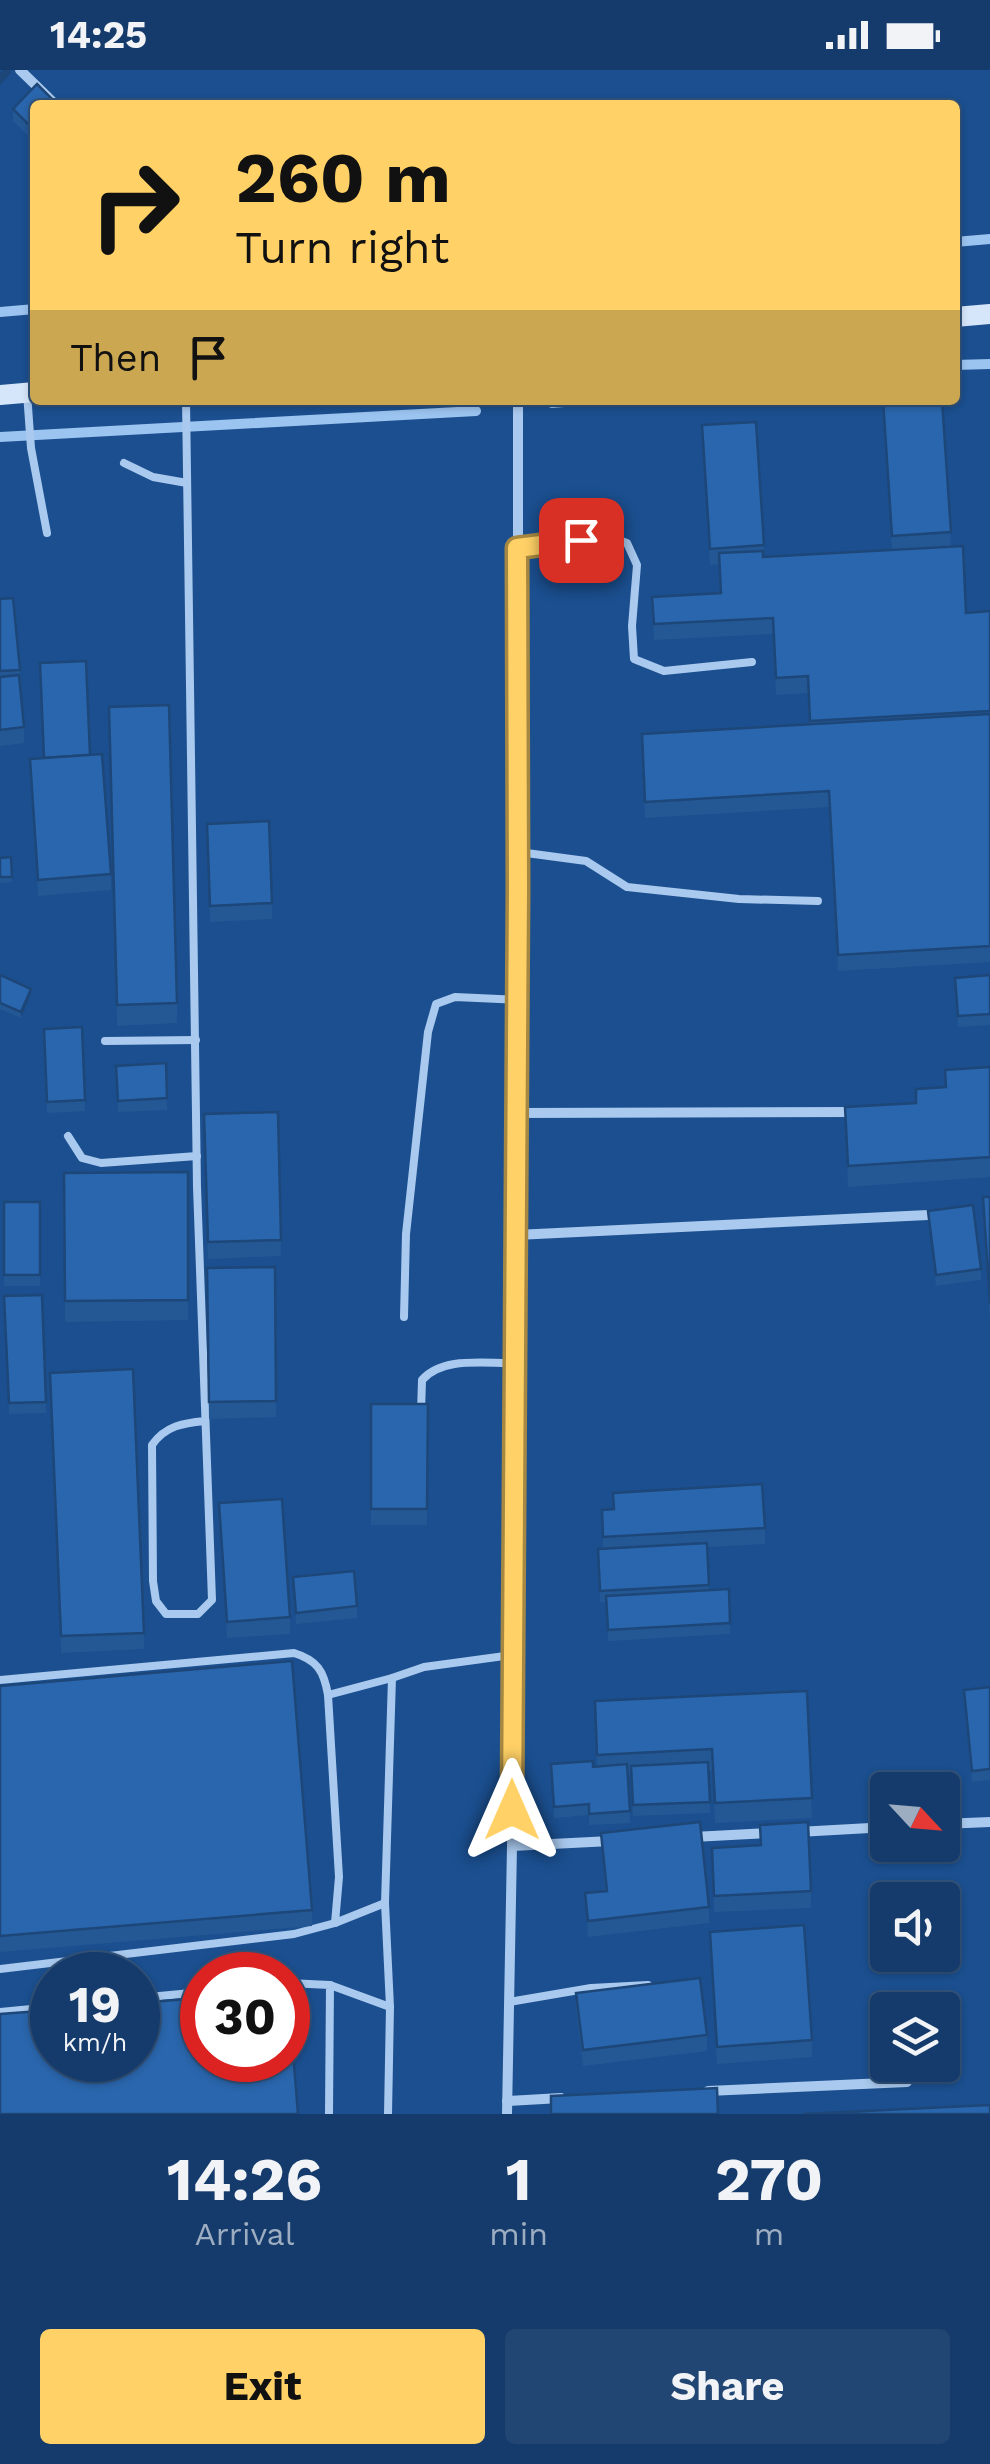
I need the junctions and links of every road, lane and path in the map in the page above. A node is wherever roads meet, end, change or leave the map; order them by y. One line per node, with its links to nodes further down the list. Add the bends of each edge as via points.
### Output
1 (20, 70): 2 (street)
2 (51, 100)
3 (990, 314): 4 (main road)
4 (960, 317)
5 (30, 393): 6 (main road)
6 (0, 395)
7 (31, 405): 12 (lane, via 31,448)
8 (186, 405): 11 (lane)
9 (518, 405): 13 (street)
10 (124, 463): 11 (lane)
11 (187, 483): 18 (lane)
12 (47, 533)
13 (517, 548): 14 (lane, via 605,535 627,543 637,565 634,658 664,670); 15 (street)
14 (752, 662)
15 (518, 852): 16 (lane, via 586,861 627,887); 17 (street)
16 (818, 902)
17 (518, 1000): 21 (street); 26 (lane, via 454,996 436,1004 406,1234)
18 (196, 1040): 19 (lane); 23 (lane)
19 (105, 1041)
20 (877, 1112): 21 (street)
21 (517, 1113): 25 (street)
22 (68, 1136): 23 (lane, via 82,1158 101,1163)
23 (197, 1156): 29 (lane)
24 (928, 1214): 25 (street)
25 (516, 1235): 27 (street)
26 (404, 1317)
27 (515, 1363): 28 (lane, via 442,1365 422,1380); 30 (street)
28 (421, 1416)
29 (205, 1421): 29 (lane, via 182,1423 152,1445 153,1581 166,1614 198,1614 212,1600)
30 (512, 1654): 31 (lane); 39 (street)
31 (392, 1678): 33 (lane); 40 (lane)
32 (0, 1680): 33 (lane, via 294,1652 312,1658)
33 (328, 1695): 41 (lane, via 339,1877)
34 (990, 1822): 35 (street)
35 (960, 1823)
36 (870, 1828): 37 (street)
37 (670, 1838)
38 (631, 1840): 39 (street)
39 (512, 1846): 46 (street)
40 (385, 1903): 41 (lane); 47 (lane)
41 (335, 1923): 42 (lane, via 294,1934)
42 (0, 1969)
43 (310, 1984): 45 (lane)
44 (662, 1984): 46 (lane)
45 (330, 1985): 47 (lane); 54 (lane)
46 (509, 2002): 53 (street)
47 (390, 2008): 55 (lane)
48 (30, 2009): 49 (lane)
49 (0, 2012)
50 (907, 2082): 51 (street)
51 (701, 2091)
52 (565, 2098): 53 (street)
53 (507, 2101): 56 (street)
54 (330, 2114)
55 (388, 2114)
56 (507, 2114)

